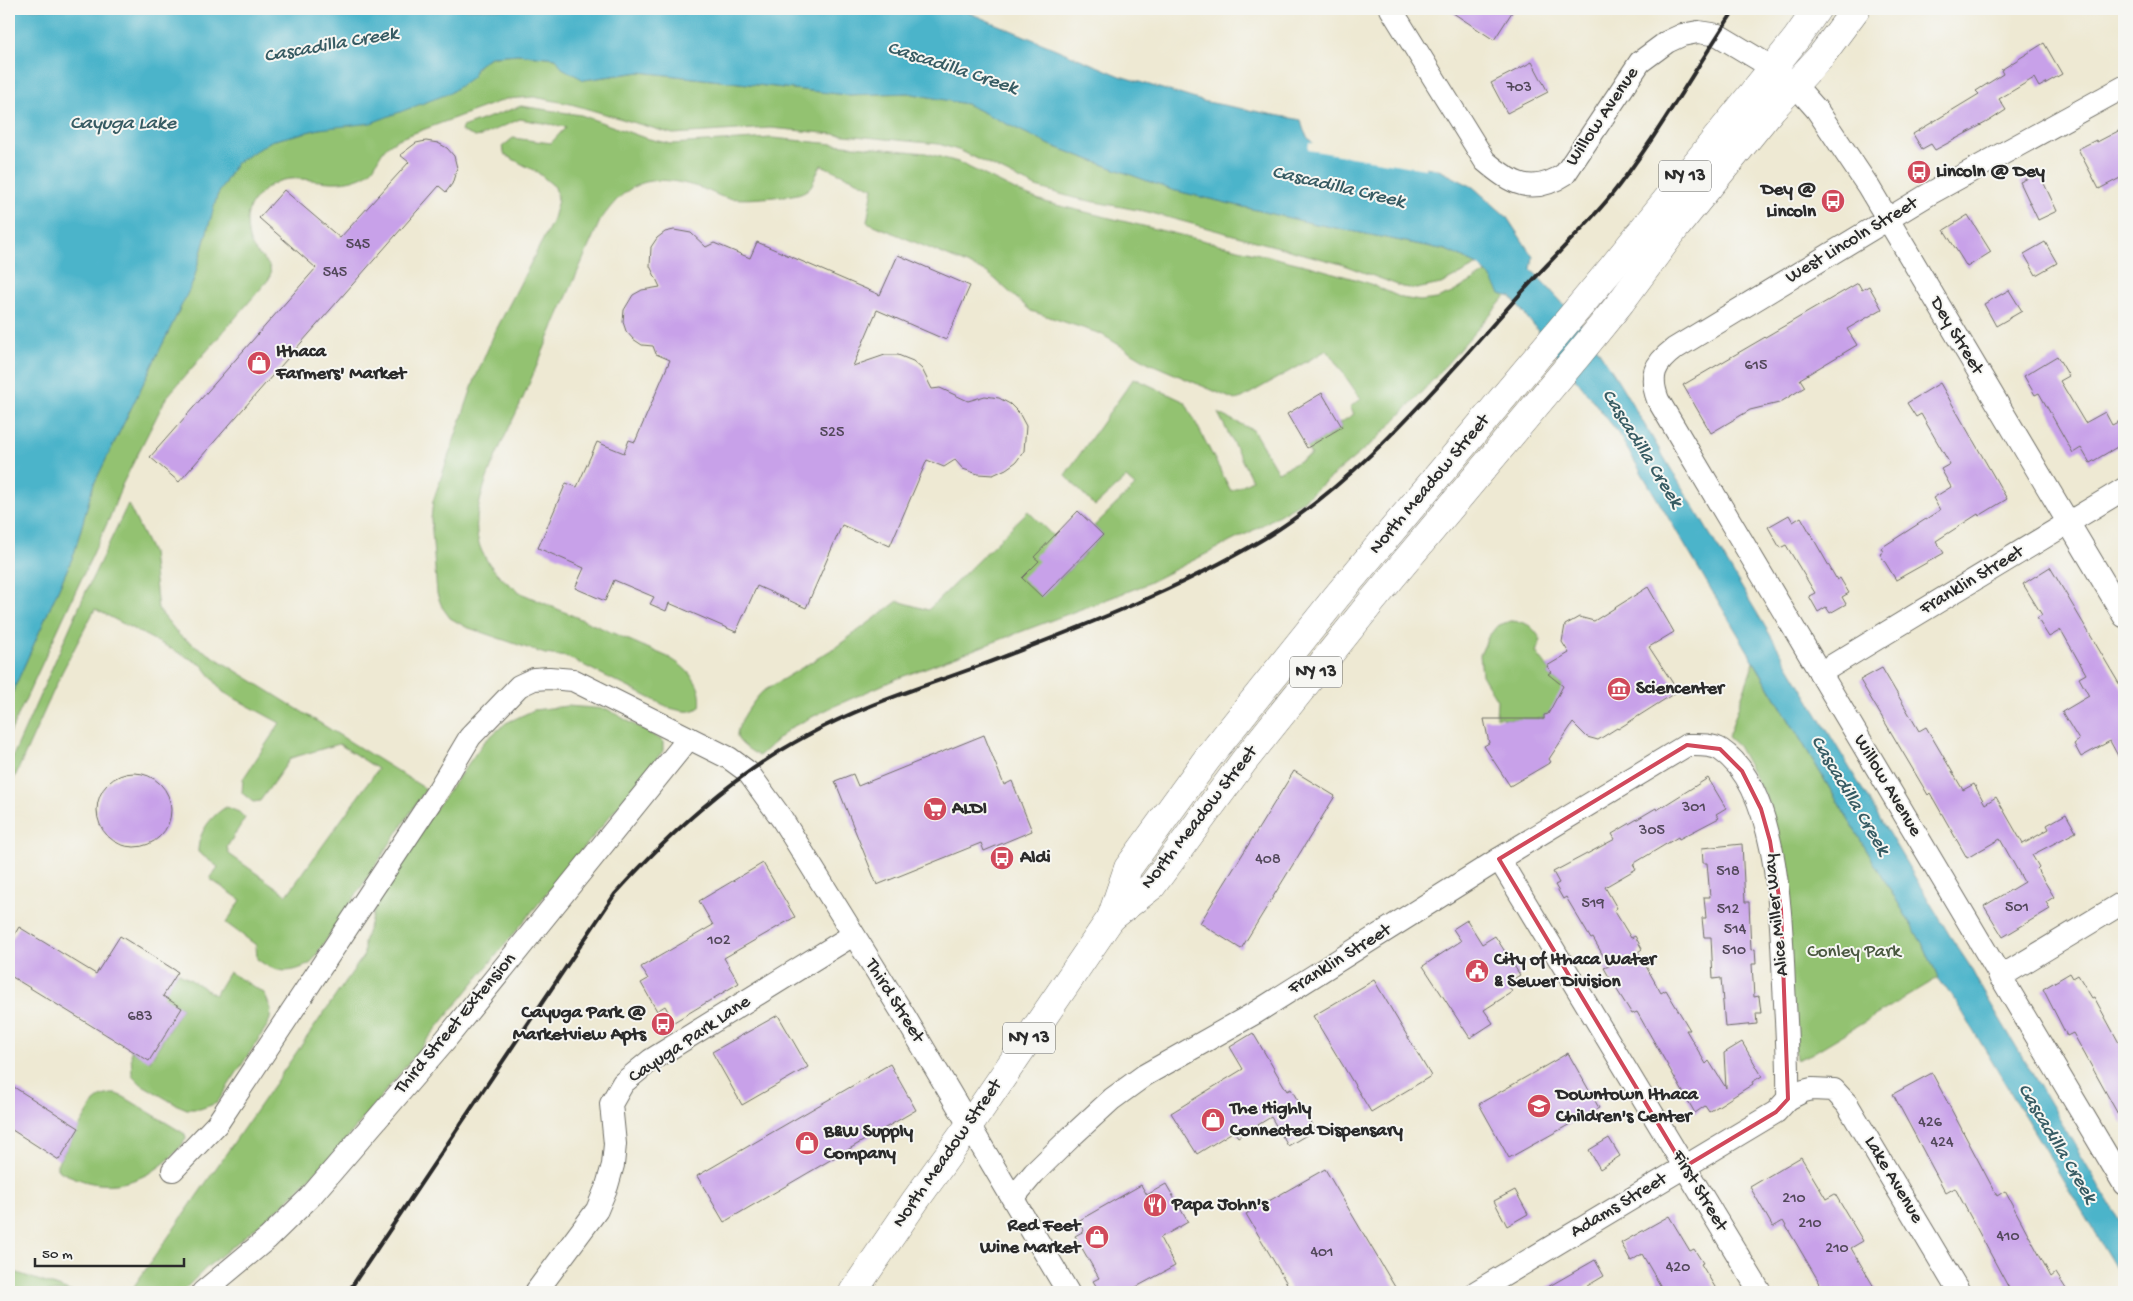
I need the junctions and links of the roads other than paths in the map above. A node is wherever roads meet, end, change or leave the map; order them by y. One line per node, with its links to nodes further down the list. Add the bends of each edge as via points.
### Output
1 (1391, 9): 4 (street, Willow Avenue, via 1485,161 1503,176 1523,186 1553,182 1565,174 1628,77 1640,62 1666,42 1698,32 1718,35)
2 (1816, 9): 4 (highway, NY 13)
3 (1856, 9): 5 (highway, NY 13, via 1821,56)
4 (1772, 68): 5 (street, Dey Street); 17 (highway, North Meadow Street / NY 13, via 1598,285 1337,596 1207,759 1128,868)
5 (1794, 84): 7 (street, Dey Street, via 1817,110); 17 (highway, North Meadow Street / NY 13, via 1677,226 1621,302 1250,753 1152,886)
6 (2124, 87): 7 (street, West Lincoln Street)
7 (1888, 220): 8 (street, West Lincoln Street, via 1674,349 1662,358 1654,371); 10 (street, Dey Street)
8 (1653, 386): 12 (street, Willow Avenue, via 1676,432)
9 (2124, 489): 10 (street, Franklin Street)
10 (2068, 523): 11 (street, Dey Street); 12 (street, Franklin Street)
11 (2124, 616)
12 (1820, 673): 19 (street, Willow Avenue)
13 (689, 738): 18 (street, Third Street, via 729,758 748,772 774,806); 24 (street, Third Street, via 573,680 541,678 519,686 470,737 433,798 216,1124); 27 (street, Third Street Extension, via 446,1039 310,1197 268,1238)
14 (1687, 744): 15 (street, Franklin Street); 21 (street, Alice Miller Way, via 1720,749 1742,771 1760,808 1770,842 1781,909)
15 (1499, 859): 23 (street, First Street); 26 (street, Franklin Street, via 1255,1013 1146,1075 1112,1099 1073,1135)
16 (2124, 902): 19 (street)
17 (1112, 918): 22 (highway, North Meadow Street / NY 13)
18 (853, 935): 22 (street, Third Street); 28 (street, Cayuga Park Lane, via 651,1060 623,1084 611,1104 615,1144 607,1186 596,1210)
19 (2000, 977): 25 (street, Willow Avenue)
20 (1812, 1089): 21 (street, Adams Street); 33 (street, Lake Avenue, via 1834,1090 1848,1104)
21 (1788, 1099): 23 (street, Adams Street, via 1776,1112)
22 (969, 1126): 26 (street, Third Street); 29 (highway, North Meadow Street / NY 13)
23 (1684, 1167): 31 (street, Adams Street); 32 (street, First Street)
24 (173, 1170)
25 (2124, 1184)
26 (1013, 1198): 30 (street, Third Street)
27 (203, 1292)
28 (536, 1292)
29 (853, 1292)
30 (1068, 1292)
31 (1476, 1292)
32 (1760, 1292)
33 (1959, 1292)

